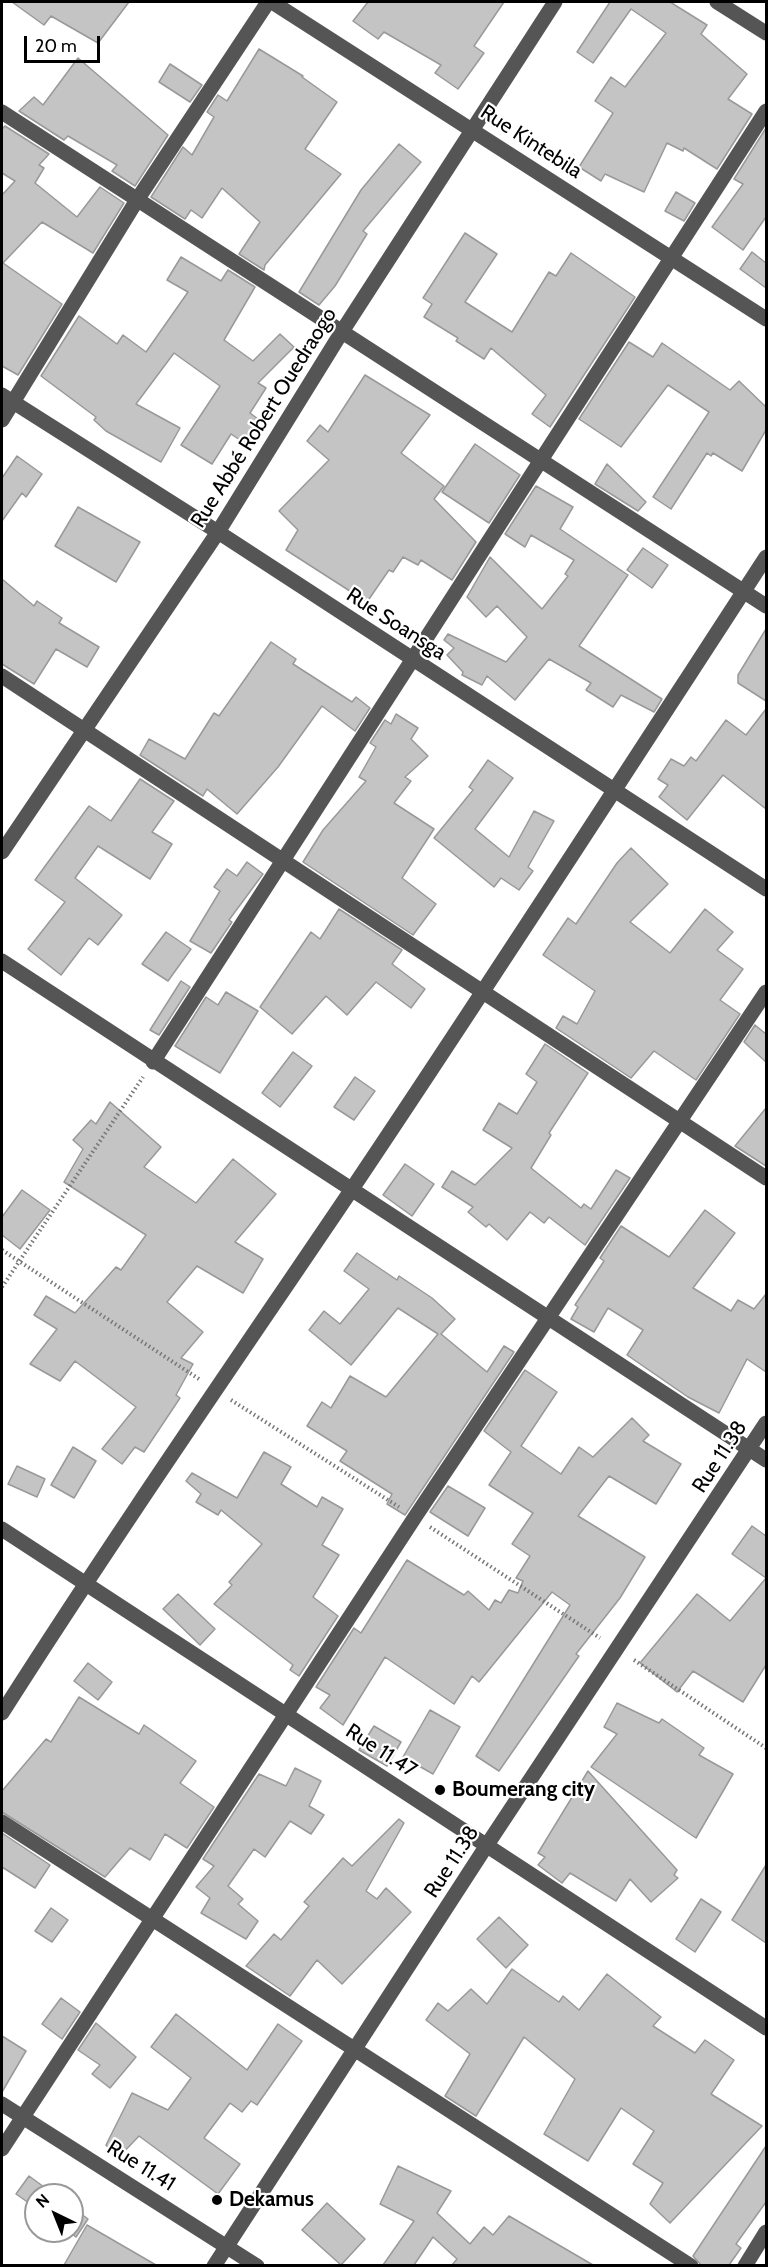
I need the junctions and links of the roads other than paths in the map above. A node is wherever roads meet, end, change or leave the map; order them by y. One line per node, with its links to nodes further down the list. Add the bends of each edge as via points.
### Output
1 (270, 2): 7 (street, Rue Kintebila); 8 (street)
2 (555, 2): 7 (street, Rue Abbé Robert Ouedraogo)
3 (717, 2): 4 (street)
4 (766, 33)
5 (766, 111): 9 (street)
6 (2, 112): 8 (street)
7 (472, 129): 9 (street, Rue Kintebila); 11 (street, Rue Abbé Robert Ouedraogo)
8 (136, 200): 11 (street); 12 (street)
9 (670, 257): 10 (street, Rue Kintebila); 14 (street)
10 (766, 319)
11 (342, 330): 14 (street); 15 (street, Rue Abbé Robert Ouedraogo)
12 (7, 399): 13 (street); 15 (street, Rue Soansga)
13 (2, 420)
14 (542, 461): 17 (street); 19 (street)
15 (218, 532): 19 (street, Rue Soansga); 21 (street, Rue Abbé Robert Ouedraogo)
16 (766, 557): 17 (street)
17 (744, 591): 18 (street); 22 (street)
18 (766, 606)
19 (412, 659): 22 (street, Rue Soansga); 24 (street)
20 (2, 676): 21 (street)
21 (85, 732): 23 (street, Rue Abbé Robert Ouedraogo); 24 (street)
22 (616, 790): 25 (street, Rue Soansga); 27 (street)
23 (2, 852)
24 (281, 860): 27 (street); 29 (street)
25 (766, 889)
26 (2, 961): 29 (street)
27 (482, 991): 30 (street); 32 (street)
28 (766, 992): 30 (street)
29 (153, 1062): 32 (street)
30 (680, 1123): 31 (street); 33 (street)
31 (766, 1178)
32 (351, 1190): 33 (street); 38 (street)
33 (549, 1321): 35 (street); 40 (street, via 415,1517)
34 (766, 1423): 35 (street, Rue 11.38)
35 (750, 1449): 36 (street); 42 (street, Rue 11.38)
36 (766, 1460)
37 (2, 1529): 38 (street, Rue 11.47)
38 (85, 1582): 39 (street); 40 (street, Rue 11.47)
39 (2, 1713)
40 (288, 1715): 42 (street, Rue 11.47); 43 (street)
41 (2, 1822): 43 (street)
42 (487, 1845): 44 (street, Rue 11.47); 45 (street, Rue 11.38)
43 (153, 1920): 45 (street); 47 (street)
44 (766, 2028)
45 (356, 2048): 50 (street, Rue 11.38); 53 (street)
46 (2, 2104): 47 (street, Rue 11.41)
47 (23, 2117): 48 (street); 50 (street, Rue 11.41)
48 (2, 2149)
49 (766, 2232): 54 (street)
50 (227, 2246): 51 (street, Rue 11.38); 52 (street, Rue 11.41)
51 (214, 2265)
52 (257, 2265)
53 (691, 2265)
54 (745, 2265)

